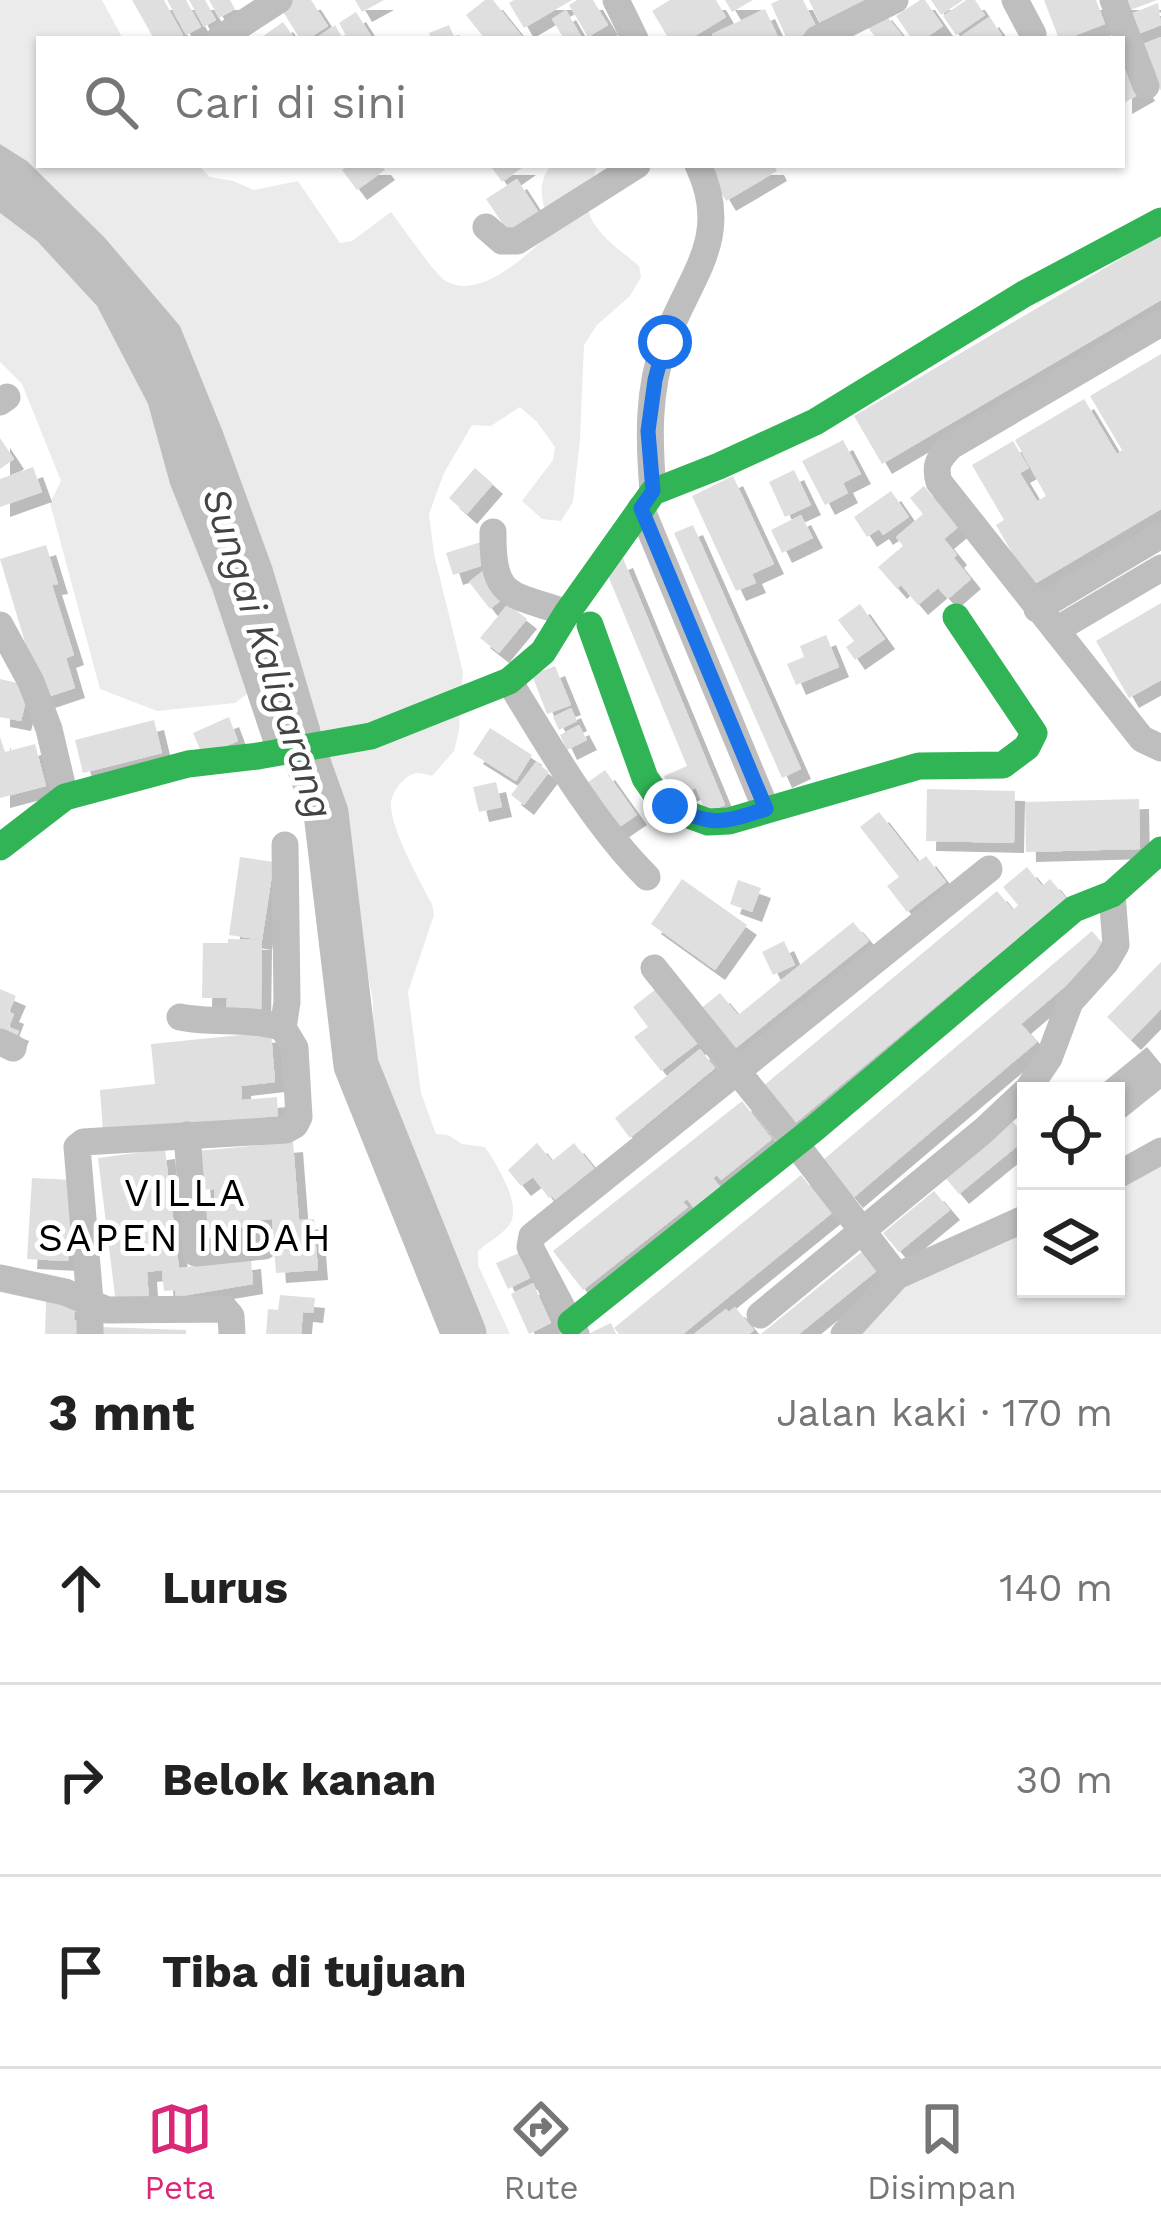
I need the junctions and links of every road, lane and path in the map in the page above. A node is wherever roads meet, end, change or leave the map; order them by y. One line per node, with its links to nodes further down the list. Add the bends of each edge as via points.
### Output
1 (279, 0): 8 (street)
2 (616, 0): 7 (street)
3 (895, 0): 9 (street)
4 (1015, 0): 6 (street)
5 (1113, 0): 10 (street)
6 (1033, 34)
7 (624, 35)
8 (224, 36)
9 (823, 36)
10 (1123, 36)
11 (1126, 45): 12 (street)
12 (1146, 86)
13 (632, 168): 16 (street, via 517,241 502,241)
14 (700, 168): 18 (street, via 711,227 655,380)
15 (1161, 220): 18 (street, via 815,422)
16 (486, 227)
17 (1161, 323): 24 (street, via 938,460 939,482)
18 (647, 500): 23 (street); 29 (street)
19 (493, 532): 23 (street, via 498,581)
20 (1161, 535): 24 (street)
21 (1161, 568): 24 (street)
22 (956, 617): 29 (street, via 1034,734 1027,746 1003,765 920,766)
23 (579, 619): 26 (street); 29 (street, via 654,791 708,822)
24 (1047, 620): 27 (street, via 1142,739)
25 (0, 625): 28 (street, via 32,682)
26 (509, 682): 28 (street, via 371,736 188,764); 34 (street)
27 (1161, 748)
28 (65, 797): 31 (street)
29 (766, 809)
30 (284, 845): 38 (street)
31 (0, 847)
32 (1161, 850): 35 (street)
33 (989, 869): 39 (street)
34 (646, 877)
35 (1112, 894): 41 (street, via 1074,909); 45 (street, via 1116,945 1070,1002 1040,1075)
36 (654, 968): 39 (street)
37 (180, 1017): 38 (street)
38 (283, 1028): 40 (street, via 295,1048 295,1125)
39 (737, 1072): 41 (street); 51 (street, via 532,1236 530,1247)
40 (187, 1136): 46 (street, via 196,1253); 49 (street, via 77,1147)
41 (795, 1143): 45 (street); 51 (street)
42 (1161, 1151): 43 (street)
43 (1125, 1171)
44 (1017, 1221): 47 (street)
45 (864, 1230): 47 (street); 50 (street)
46 (264, 1246)
47 (897, 1276): 54 (street)
48 (0, 1278): 49 (street)
49 (90, 1301): 52 (street); 53 (street, via 107,1310 225,1309)
50 (760, 1315)
51 (573, 1329)
52 (90, 1334)
53 (232, 1334)
54 (844, 1334)

